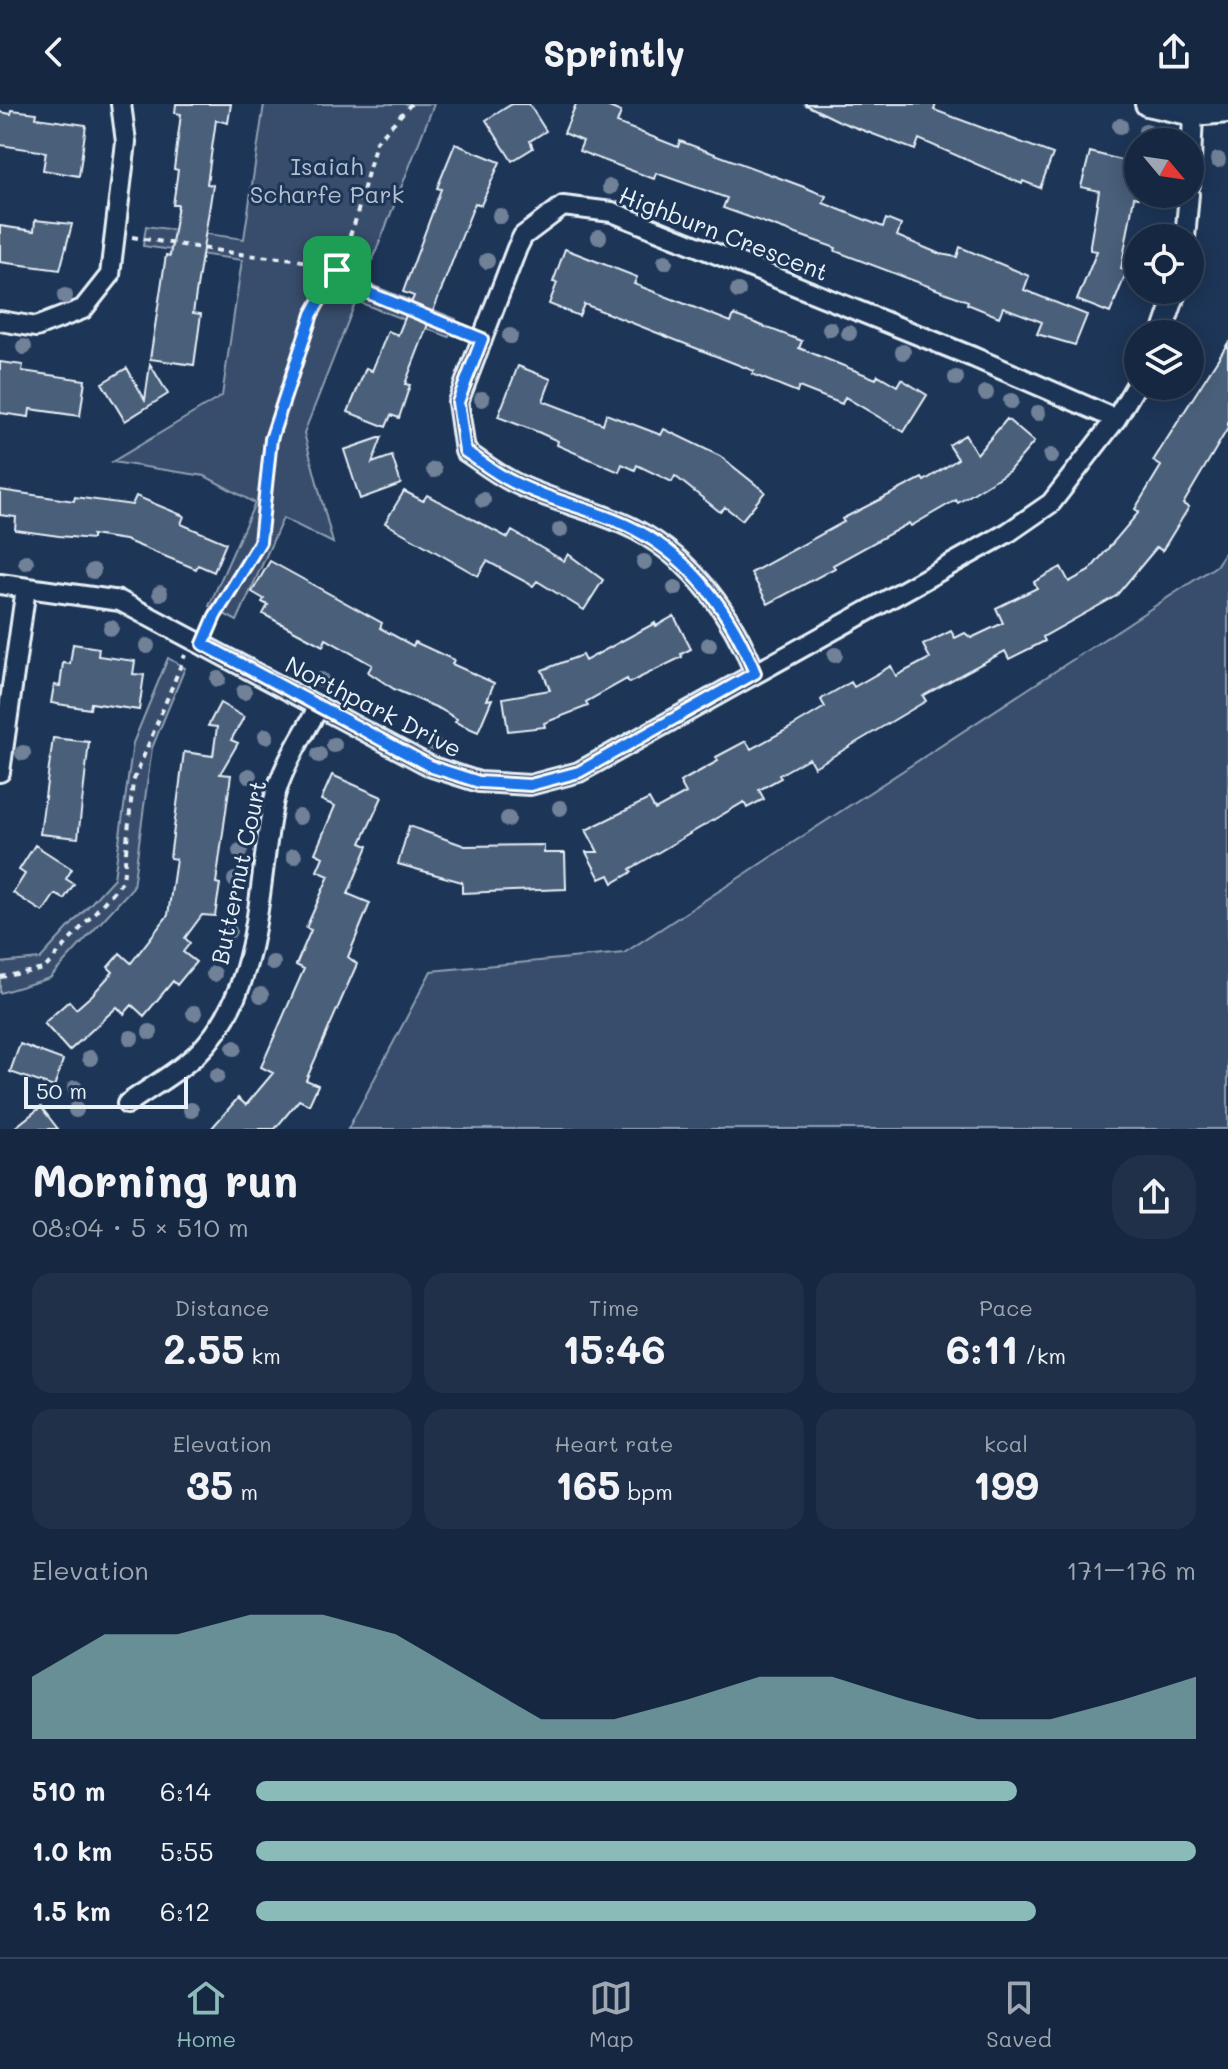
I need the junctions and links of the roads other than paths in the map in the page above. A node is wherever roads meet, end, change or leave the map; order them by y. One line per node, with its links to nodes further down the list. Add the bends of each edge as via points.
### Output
1 (121, 104): 6 (street, via 126,142 110,275 83,309 36,327)
2 (1147, 104): 4 (street)
3 (1228, 111): 4 (street)
4 (1193, 114): 5 (street)
5 (1192, 128)
6 (0, 321)
7 (1127, 400): 8 (street, Northpark Drive)
8 (1116, 419): 11 (street, Northpark Drive, via 1051,503 1009,532); 11 (street, Highburn Crescent, via 612,212 563,206 523,236 458,402 465,451 511,481 637,530 679,562 716,598)
9 (0, 584): 10 (street, Northpark Drive)
10 (26, 588): 12 (street, Northpark Drive, via 120,601); 13 (street)
11 (755, 673): 12 (street, Northpark Drive, via 579,772 530,785 479,782 432,767)
12 (319, 706): 14 (street, Butternut Court, via 275,797 251,953 227,1014 197,1053)
13 (0, 772)
14 (127, 1104)

